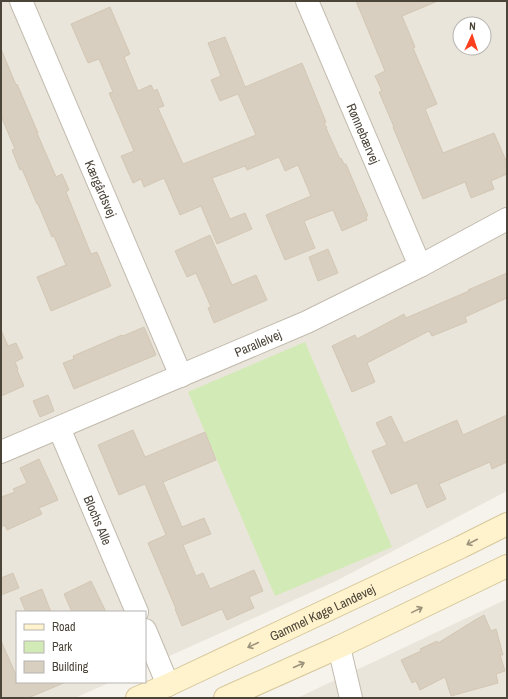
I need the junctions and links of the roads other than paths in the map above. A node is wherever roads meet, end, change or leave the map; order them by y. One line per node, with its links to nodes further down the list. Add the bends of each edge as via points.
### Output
1 (21, 1): 5 (street, Kærgårdsvej)
2 (307, 1): 4 (street, Rønnebærvej)
3 (507, 219): 4 (street, Parallelvej)
4 (420, 266): 5 (street, Parallelvej, via 307,322)
5 (181, 376): 6 (street, Parallelvej)
6 (58, 428): 7 (street, Parallelvej); 10 (street, Blochs Alle)
7 (1, 452)
8 (507, 524): 13 (main road, Gammel Køge Landevej, one-way to 13)
9 (507, 566): 12 (main road, one-way to 9)
10 (138, 611)
11 (146, 632): 13 (street)
12 (339, 647): 15 (main road, one-way to 12); 16 (street)
13 (168, 684): 14 (main road, Gammel Køge Landevej)
14 (137, 698)
15 (225, 698)
16 (351, 698)

